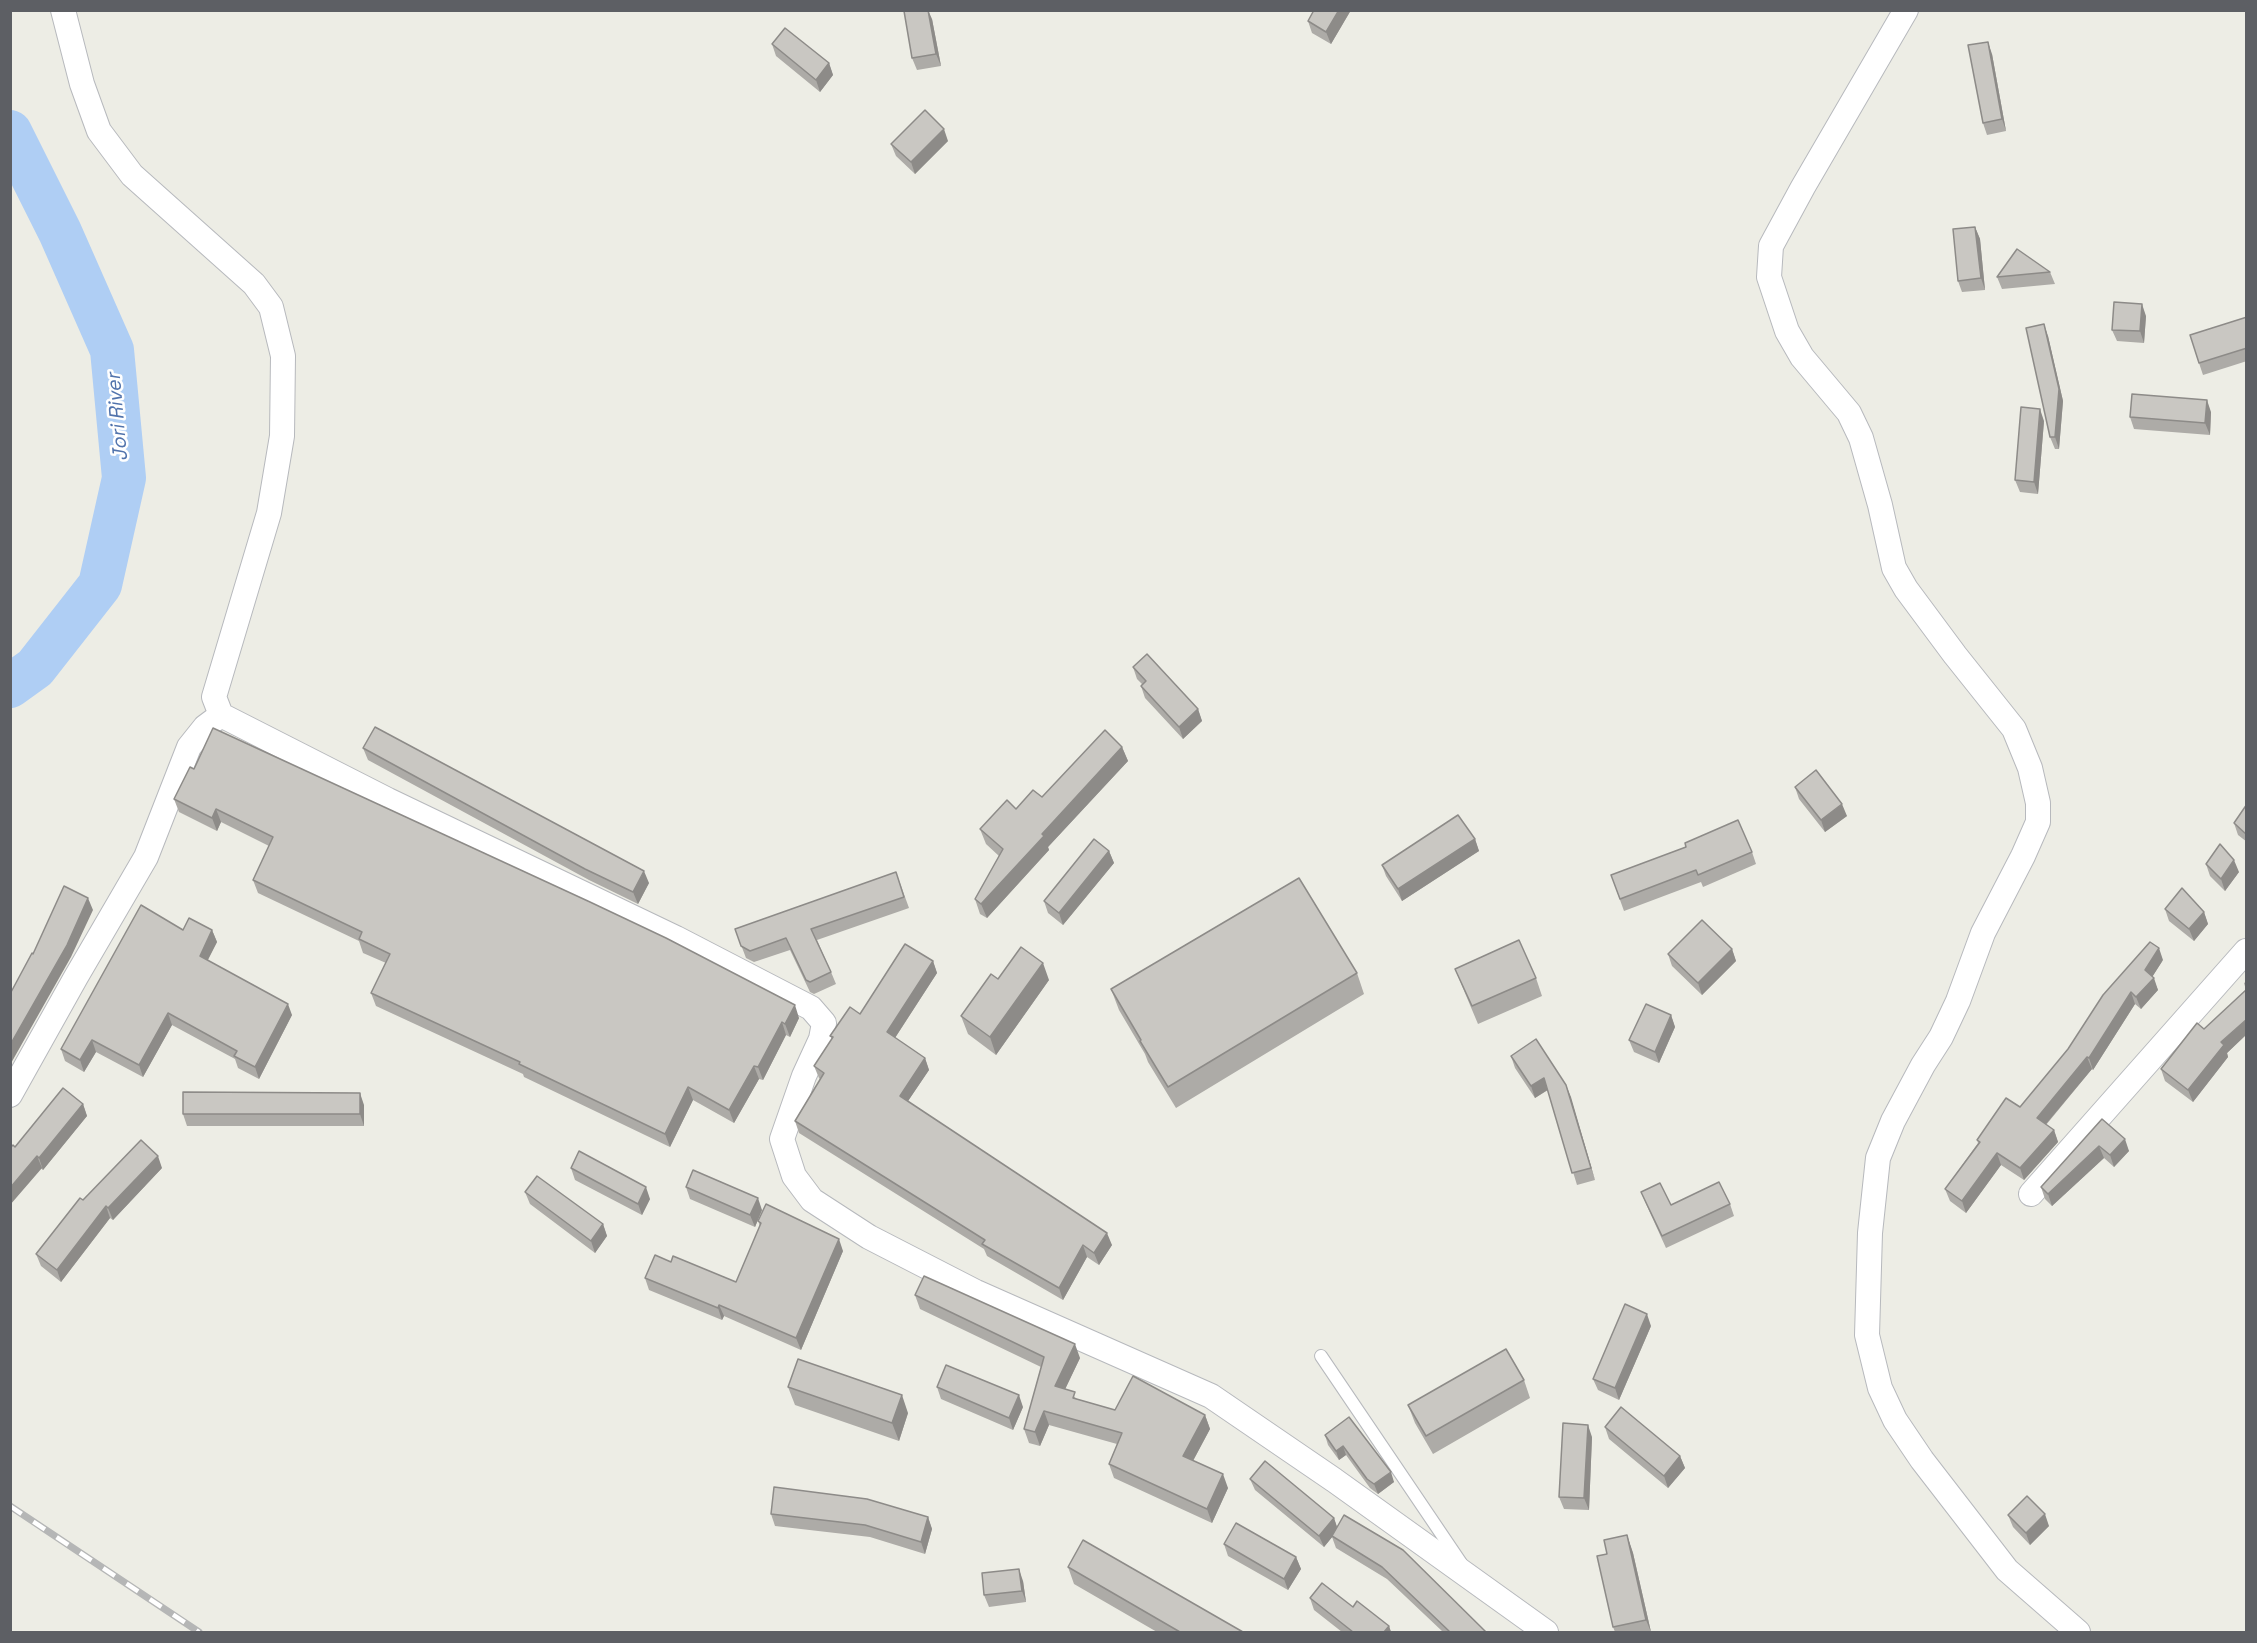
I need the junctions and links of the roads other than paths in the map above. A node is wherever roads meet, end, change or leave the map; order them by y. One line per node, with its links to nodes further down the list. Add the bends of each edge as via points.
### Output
1 (63, 10): 3 (street, via 99,131 132,175 254,284 271,307 282,356 282,436 269,513 214,697)
2 (1906, 10): 10 (street, via 1771,246 1769,277 1787,331 1802,357 1849,413 1861,438 1894,568 1955,655 2014,729 2030,768 2038,822 1983,933 1941,1037 1893,1121 1878,1158 1870,1233 1867,1335 1880,1388 1895,1420 1922,1460 2007,1570)
3 (221, 715): 5 (street, via 189,747 146,857); 8 (street, via 811,1008 824,1023 822,1039 782,1139 794,1176 812,1200 869,1237 976,1292 1211,1396)
4 (2247, 951): 6 (street)
5 (10, 1095)
6 (2031, 1194)
7 (1321, 1356): 8 (lane)
8 (1470, 1576): 9 (street)
9 (1546, 1632)
10 (2078, 1632)

